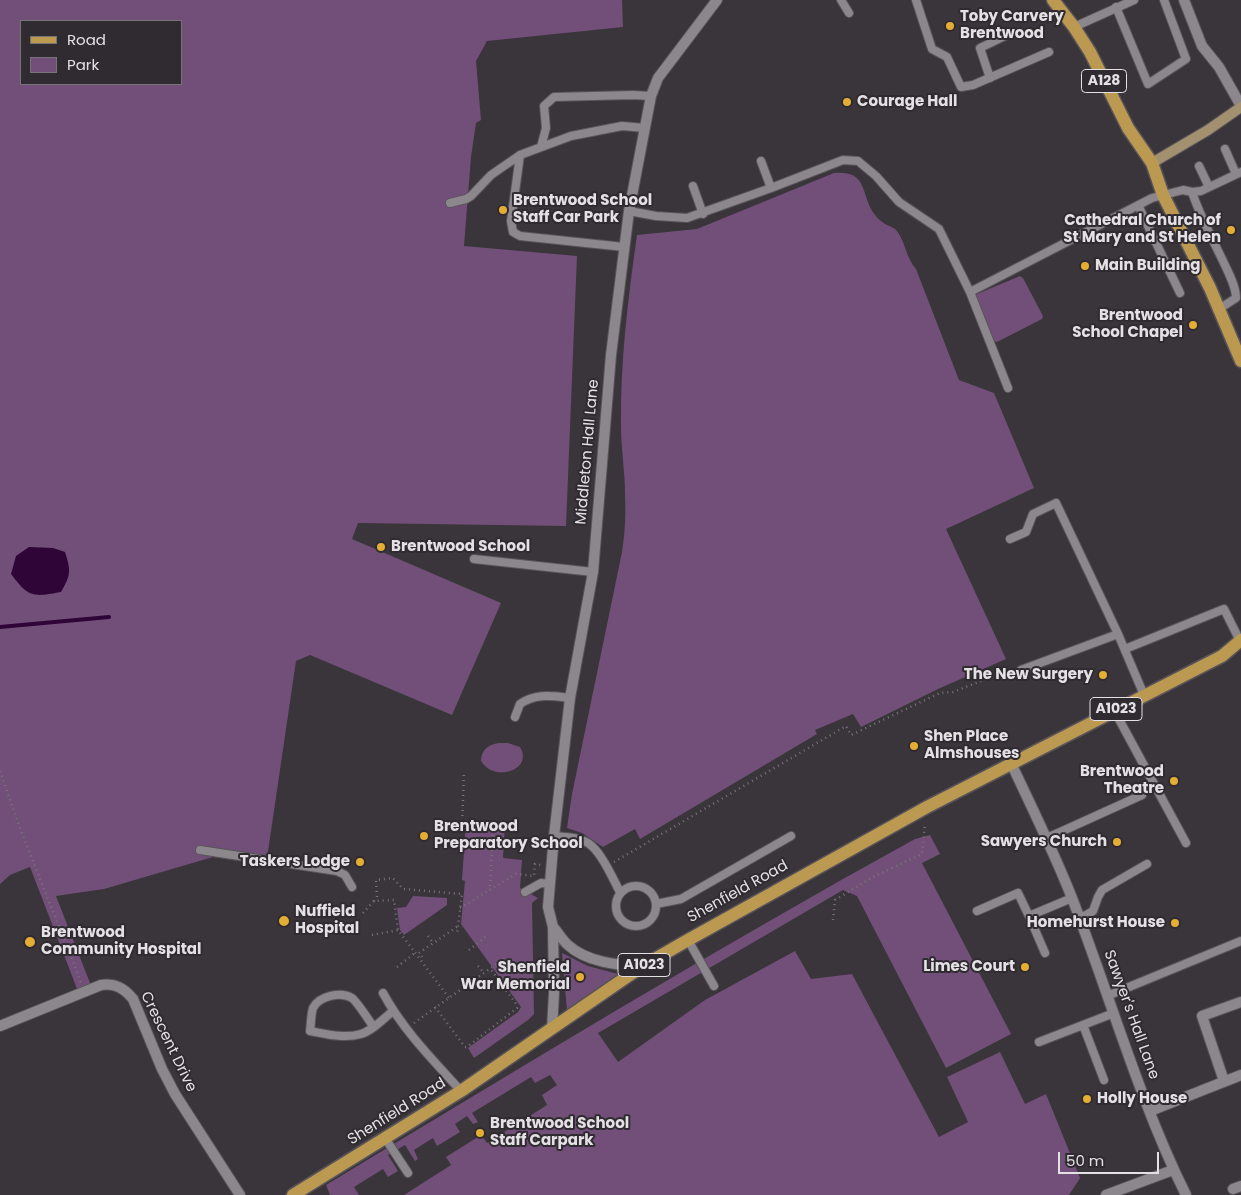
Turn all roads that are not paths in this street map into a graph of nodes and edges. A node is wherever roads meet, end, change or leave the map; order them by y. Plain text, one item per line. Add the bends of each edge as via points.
1 (717, 0) edge
2 (841, 0) edge
3 (916, 0) edge
4 (1053, 0) edge
5 (1134, 0) edge
6 (1164, 0) edge
7 (1184, 0) edge
8 (1116, 8) junction
9 (849, 13) dead end
10 (1074, 27) junction
11 (1009, 34) dead end
12 (1049, 52) dead end
13 (990, 78) junction
14 (650, 96) junction
15 (1241, 106) edge
16 (644, 128) junction
17 (541, 147) junction
18 (1225, 149) dead end
19 (520, 155) junction
20 (761, 161) dead end
21 (1152, 163) junction
22 (1199, 166) dead end
23 (1239, 173) edge
24 (693, 186) dead end
25 (1209, 187) junction
26 (771, 188) junction
27 (1192, 192) junction
28 (1163, 195) junction
29 (450, 203) dead end
30 (1138, 205) junction
31 (629, 211) junction
32 (703, 214) junction
33 (624, 247) junction
34 (970, 292) junction
35 (1180, 293) dead end
36 (1240, 296) edge
37 (1219, 309) junction
38 (1241, 361) edge
39 (1008, 388) dead end
40 (1010, 539) dead end
41 (474, 559) dead end
42 (593, 572) junction
43 (1118, 634) junction
44 (1241, 644) edge
45 (1125, 650) junction
46 (1020, 670) road end
47 (1144, 695) junction
48 (570, 698) junction
49 (1114, 710) junction
50 (515, 717) dead end
51 (1011, 763) junction
52 (1142, 795) dead end
53 (554, 836) junction
54 (790, 836) dead end
55 (1047, 838) junction
56 (1186, 843) dead end
57 (200, 850) dead end
58 (1147, 864) dead end
59 (550, 884) junction
60 (352, 887) dead end
61 (525, 892) dead end
62 (620, 892) junction
63 (1072, 898) junction
64 (656, 904) junction
65 (977, 910) dead end
66 (1029, 916) junction
67 (1080, 919) junction
68 (553, 926) junction
69 (688, 940) junction
70 (1241, 941) edge
71 (1045, 953) dead end
72 (642, 967) junction
73 (714, 986) dead end
74 (383, 993) dead end
75 (1107, 996) junction
76 (1241, 1002) edge
77 (392, 1011) junction
78 (1114, 1013) junction
79 (1083, 1025) junction
80 (0, 1026) edge
81 (373, 1026) junction
82 (552, 1029) junction
83 (1039, 1042) dead end
84 (1241, 1075) edge
85 (1104, 1080) dead end
86 (1224, 1081) junction
87 (461, 1091) junction
88 (1150, 1111) junction
89 (385, 1138) junction
90 (1173, 1170) junction
91 (408, 1173) dead end
92 (240, 1195) edge
93 (293, 1195) edge
94 (1106, 1195) edge
95 (1186, 1195) edge

1 - 14 street, Middleton Hall Lane via 658,78
2 - 9 lane
3 - 13 lane via 932,49 947,57 960,87
4 - 10 main road, A128
5 - 8 lane
6 - 8 lane via 1186,59 1148,84
7 - 15 street via 1202,46 1219,67
8 - 10 lane
10 - 21 main road, A128 via 1128,128
11 - 13 lane via 980,48
12 - 13 lane
14 - 16 street, Middleton Hall Lane
14 - 17 lane via 554,97 544,106 546,128
15 - 21 main road
16 - 17 lane via 622,126 571,136
16 - 31 street, Middleton Hall Lane
17 - 19 lane
18 - 23 lane
19 - 29 lane via 491,175 471,196
19 - 33 lane via 511,221 513,232 520,236
20 - 26 lane
21 - 28 main road, A128
22 - 25 lane
23 - 25 lane
24 - 32 lane
25 - 27 lane
26 - 32 lane
26 - 34 lane via 843,160 858,161 899,202 939,229
27 - 28 lane via 1183,190
27 - 36 lane
28 - 30 lane
28 - 37 main road, A128
30 - 34 lane
30 - 35 lane
31 - 32 lane via 687,218
31 - 33 street, Middleton Hall Lane
33 - 42 street, Middleton Hall Lane via 611,355
34 - 39 lane
36 - 37 lane
37 - 38 main road, A128
40 - 43 lane via 1026,532 1033,514 1056,503
41 - 42 lane
42 - 48 street, Middleton Hall Lane
43 - 45 lane
43 - 46 lane
44 - 45 lane via 1224,608
44 - 47 main road, Shenfield Road / A1023
45 - 47 lane
47 - 49 main road, Shenfield Road / A1023
48 - 50 lane via 533,698 520,704
48 - 53 street, Middleton Hall Lane
49 - 51 main road, Shenfield Road / A1023
49 - 56 lane
51 - 55 street, Sawyer's Hall Lane
51 - 69 main road, Shenfield Road / A1023
52 - 55 lane
53 - 59 street, Middleton Hall Lane
53 - 62 lane via 589,843
54 - 64 lane via 681,899
55 - 63 street, Sawyer's Hall Lane
57 - 60 lane via 337,871
58 - 67 lane via 1102,890 1093,911
59 - 61 lane via 541,883
59 - 68 street, Middleton Hall Lane via 548,908
62 - 64 lane via 632,886 644,888 653,894
62 - 64 lane via 616,901 618,916 632,925 647,923 654,915
63 - 66 lane
63 - 67 street, Sawyer's Hall Lane
65 - 66 lane via 1018,893
66 - 71 lane
67 - 75 street, Sawyer's Hall Lane
68 - 72 street, Middleton Hall Lane via 568,946 590,958
68 - 82 street, Middleton Hall Lane
69 - 72 main road, Shenfield Road / A1023
69 - 73 lane
70 - 75 lane
72 - 82 main road, Shenfield Road / A1023
74 - 77 lane
75 - 78 street, Sawyer's Hall Lane
76 - 86 street via 1202,1016
77 - 81 lane
77 - 87 lane
78 - 79 lane
78 - 88 street, Sawyer's Hall Lane
79 - 83 lane
79 - 85 lane
80 - 92 street, Crescent Drive via 101,985 111,984 126,991 133,999 175,1094
81 - 81 lane via 362,1034 351,1036 310,1031 313,1008 318,1002 341,995 352,998
82 - 87 main road, Shenfield Road / A1023
84 - 86 street
86 - 88 street
87 - 89 main road, Shenfield Road / A1023
88 - 90 street, Sawyer's Hall Lane
89 - 91 lane
89 - 93 main road, Shenfield Road / A1023
90 - 94 street
90 - 95 street, Sawyer's Hall Lane

